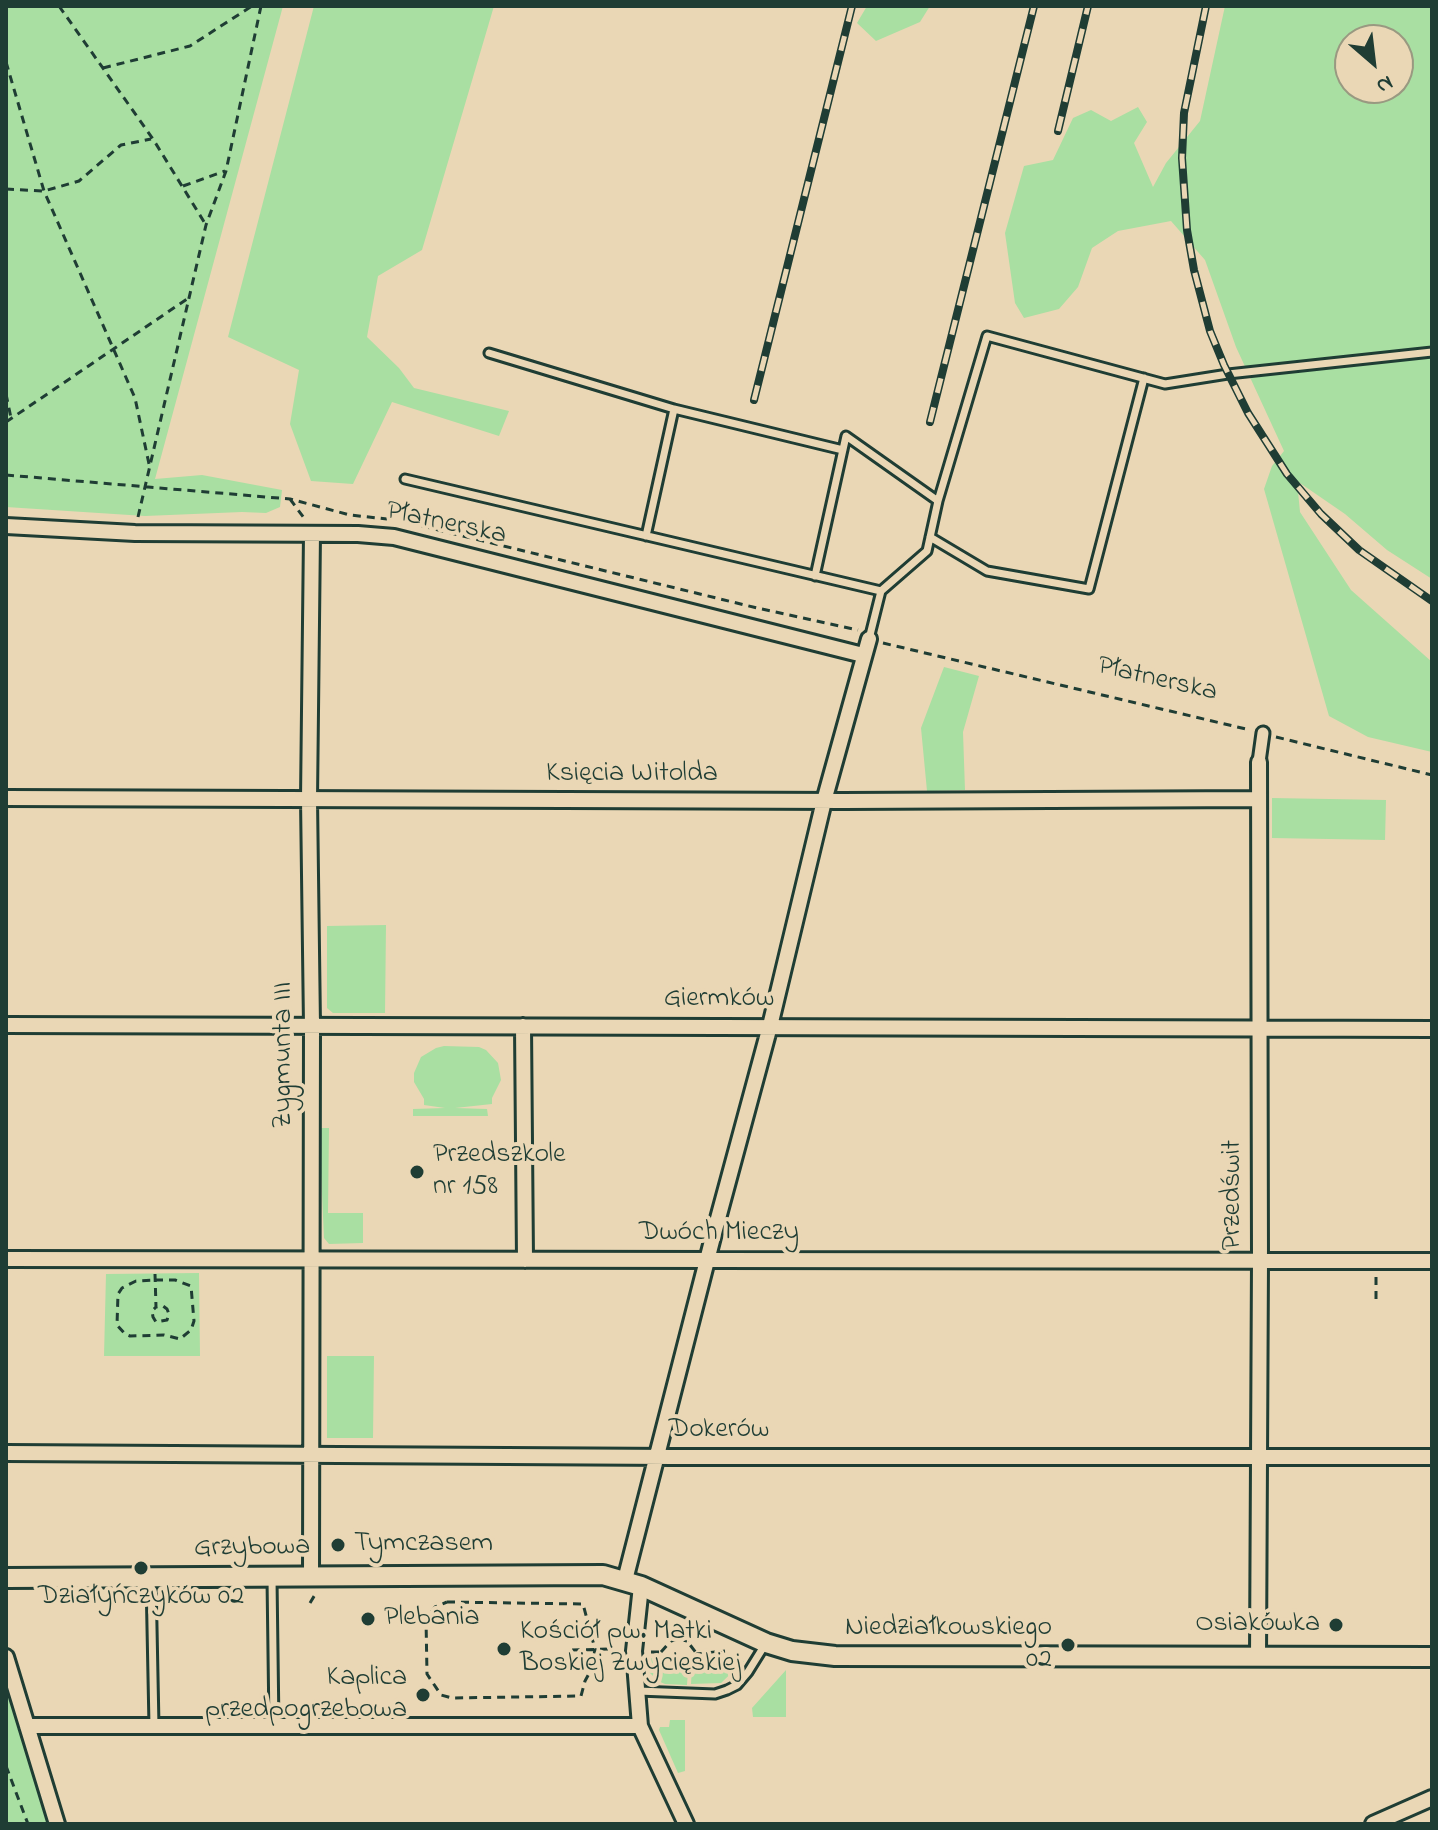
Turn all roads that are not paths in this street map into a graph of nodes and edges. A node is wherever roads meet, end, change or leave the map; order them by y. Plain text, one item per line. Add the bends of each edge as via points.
1 (1432, 352) edge
2 (489, 353) dead end
3 (1144, 378) junction
4 (674, 409) junction
5 (843, 450) junction
6 (405, 479) dead end
7 (938, 501) junction
8 (6, 526) edge
9 (312, 534) junction
10 (646, 536) junction
11 (930, 537) junction
12 (815, 576) junction
13 (881, 591) junction
14 (870, 637) joint
15 (863, 655) junction
16 (1263, 733) road end
17 (1259, 762) joint
18 (6, 798) edge
19 (309, 799) junction
20 (1258, 799) junction
21 (824, 801) junction
22 (6, 1025) edge
23 (312, 1026) junction
24 (523, 1026) junction
25 (770, 1026) junction
26 (1259, 1029) junction
27 (1432, 1029) edge
28 (6, 1259) edge
29 (708, 1259) junction
30 (310, 1260) junction
31 (525, 1260) junction
32 (1260, 1261) junction
33 (1432, 1261) edge
34 (6, 1453) edge
35 (311, 1454) junction
36 (655, 1457) junction
37 (1260, 1457) junction
38 (1432, 1457) edge
39 (272, 1577) junction
40 (6, 1578) edge
41 (151, 1578) junction
42 (314, 1582) junction
43 (633, 1583) junction
44 (766, 1643) junction
45 (6, 1657) edge
46 (1258, 1657) junction
47 (1432, 1657) edge
48 (636, 1691) junction
49 (27, 1726) junction
50 (154, 1726) junction
51 (274, 1726) junction
52 (640, 1726) junction
53 (1432, 1798) edge
54 (57, 1824) edge
55 (686, 1824) edge
56 (1373, 1824) edge

1 - 3 lane via 1165,384
2 - 4 lane
3 - 7 lane via 987,336
3 - 11 lane via 1089,589 987,571
4 - 5 lane
4 - 10 lane
5 - 7 lane via 846,436
5 - 12 lane
6 - 10 lane
7 - 11 lane
8 - 9 street, Płatnerska
9 - 15 street, Płatnerska via 394,537
9 - 19 street, Zygmunta III
10 - 12 lane
11 - 13 lane via 927,551
12 - 13 lane
13 - 14 lane
14 - 15 street
15 - 21 street
16 - 17 street, Przedświt
17 - 20 street, Przedświt
18 - 19 street, Księcia Witolda
19 - 21 street, Księcia Witolda
19 - 23 street, Zygmunta III
20 - 21 street, Księcia Witolda
20 - 26 street, Przedświt
21 - 25 street
22 - 23 street, Giermków
23 - 24 street, Giermków
23 - 30 street, Zygmunta III
24 - 25 street, Giermków
24 - 31 street
25 - 26 street, Giermków
25 - 29 street
26 - 27 street, Giermków
26 - 32 street, Przedświt
28 - 30 street, Dwóch Mieczy
29 - 31 street, Dwóch Mieczy
29 - 32 street, Dwóch Mieczy
29 - 36 street
30 - 31 street, Dwóch Mieczy
30 - 35 street, Zygmunta III
32 - 33 street, Dwóch Mieczy
32 - 37 street, Przedświt
34 - 35 street, Dokerów
35 - 36 street, Dokerów
35 - 42 street, Zygmunta III
36 - 37 street, Dokerów
36 - 43 street
37 - 38 street, Dokerów
37 - 46 street, Przedświt
39 - 41 street, Grzybowa
39 - 42 street, Grzybowa
39 - 51 lane
40 - 41 street, Grzybowa
41 - 50 lane
42 - 43 street, Grzybowa via 603,1575
43 - 44 street, Grzybowa
43 - 48 street
44 - 46 street, Grzybowa via 835,1656
44 - 48 lane via 748,1672 727,1690
45 - 49 street
46 - 47 street, Grzybowa
48 - 52 street
49 - 50 street
49 - 54 street
50 - 51 street
51 - 52 street
52 - 55 street
53 - 56 street

